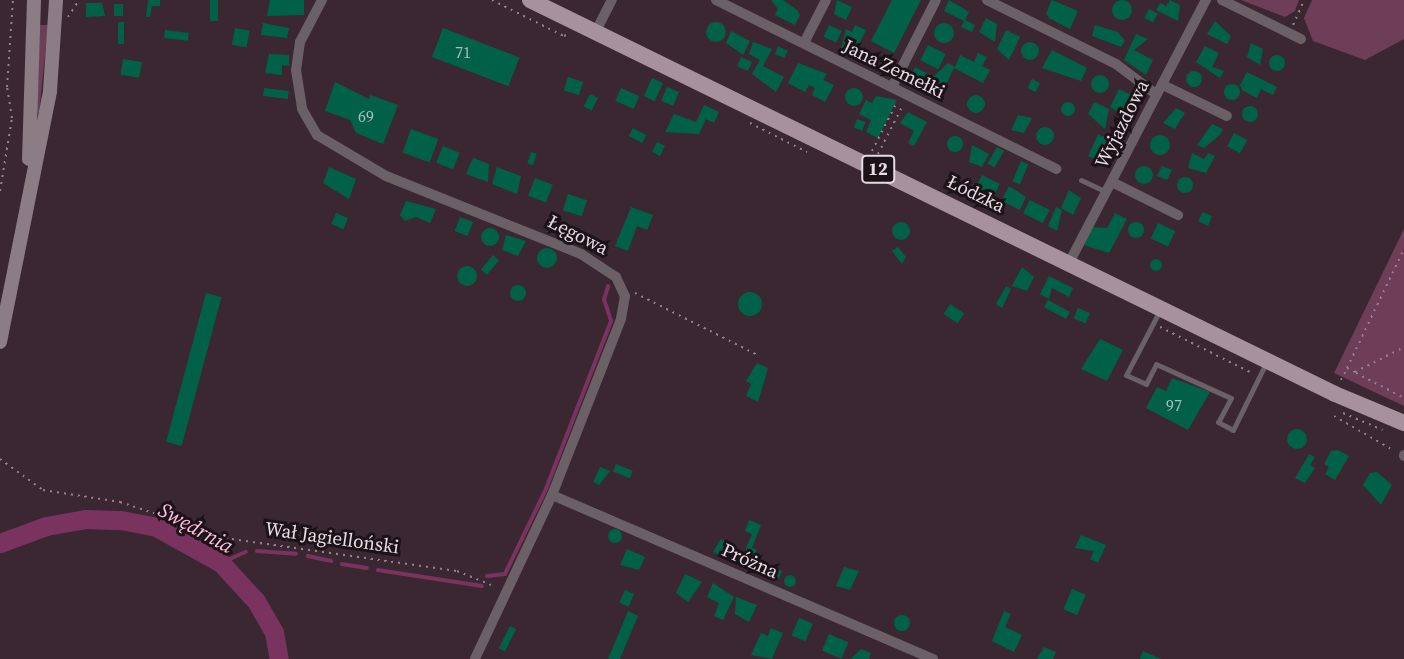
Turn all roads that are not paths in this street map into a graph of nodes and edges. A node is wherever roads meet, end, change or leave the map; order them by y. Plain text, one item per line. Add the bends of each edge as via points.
1 (34, 0) edge
2 (56, 0) edge
3 (321, 0) edge
4 (530, 0) edge
5 (612, 0) edge
6 (716, 0) edge
7 (826, 0) edge
8 (936, 0) edge
9 (987, 0) edge
10 (1206, 0) edge
11 (1222, 0) edge
12 (596, 31) junction
13 (1301, 39) dead end
14 (804, 43) junction
15 (1163, 85) junction
16 (892, 87) junction
17 (1157, 95) junction
18 (1227, 116) dead end
19 (1056, 169) dead end
20 (1081, 180) dead end
21 (1112, 182) junction
22 (1107, 192) junction
23 (25, 201) junction
24 (1178, 215) dead end
25 (1069, 263) junction
26 (1157, 316) junction
27 (0, 342) edge
28 (1267, 361) junction
29 (1398, 428) edge
30 (552, 495) junction
31 (475, 659) edge
32 (933, 659) edge

1 - 23 main road via 33,110
2 - 23 main road via 50,91
3 - 30 street, Łęgowa via 300,42 296,70 302,109 317,135 377,172 581,254 605,267 621,288 625,302 621,319
4 - 12 main road, Łódzka / 12
5 - 12 street
6 - 14 street, Jana Zemełki
7 - 14 street
8 - 16 street
9 - 17 street via 1116,64
10 - 15 street, Wyjazdowa
11 - 13 street
12 - 25 main road, Łódzka / 12
14 - 16 street, Jana Zemełki
15 - 17 street, Wyjazdowa
15 - 18 street
16 - 19 street, Jana Zemełki
17 - 21 street, Wyjazdowa
20 - 22 lane
21 - 22 street, Wyjazdowa
21 - 24 street
22 - 25 street, Wyjazdowa
23 - 27 main road
25 - 26 main road, Łódzka / 12
26 - 28 main road, Łódzka / 12
26 - 28 lane via 1126,374 1146,384 1156,364 1231,398 1218,422 1233,430
28 - 29 main road, Łódzka / 12
30 - 31 street
30 - 32 street, Próżna

